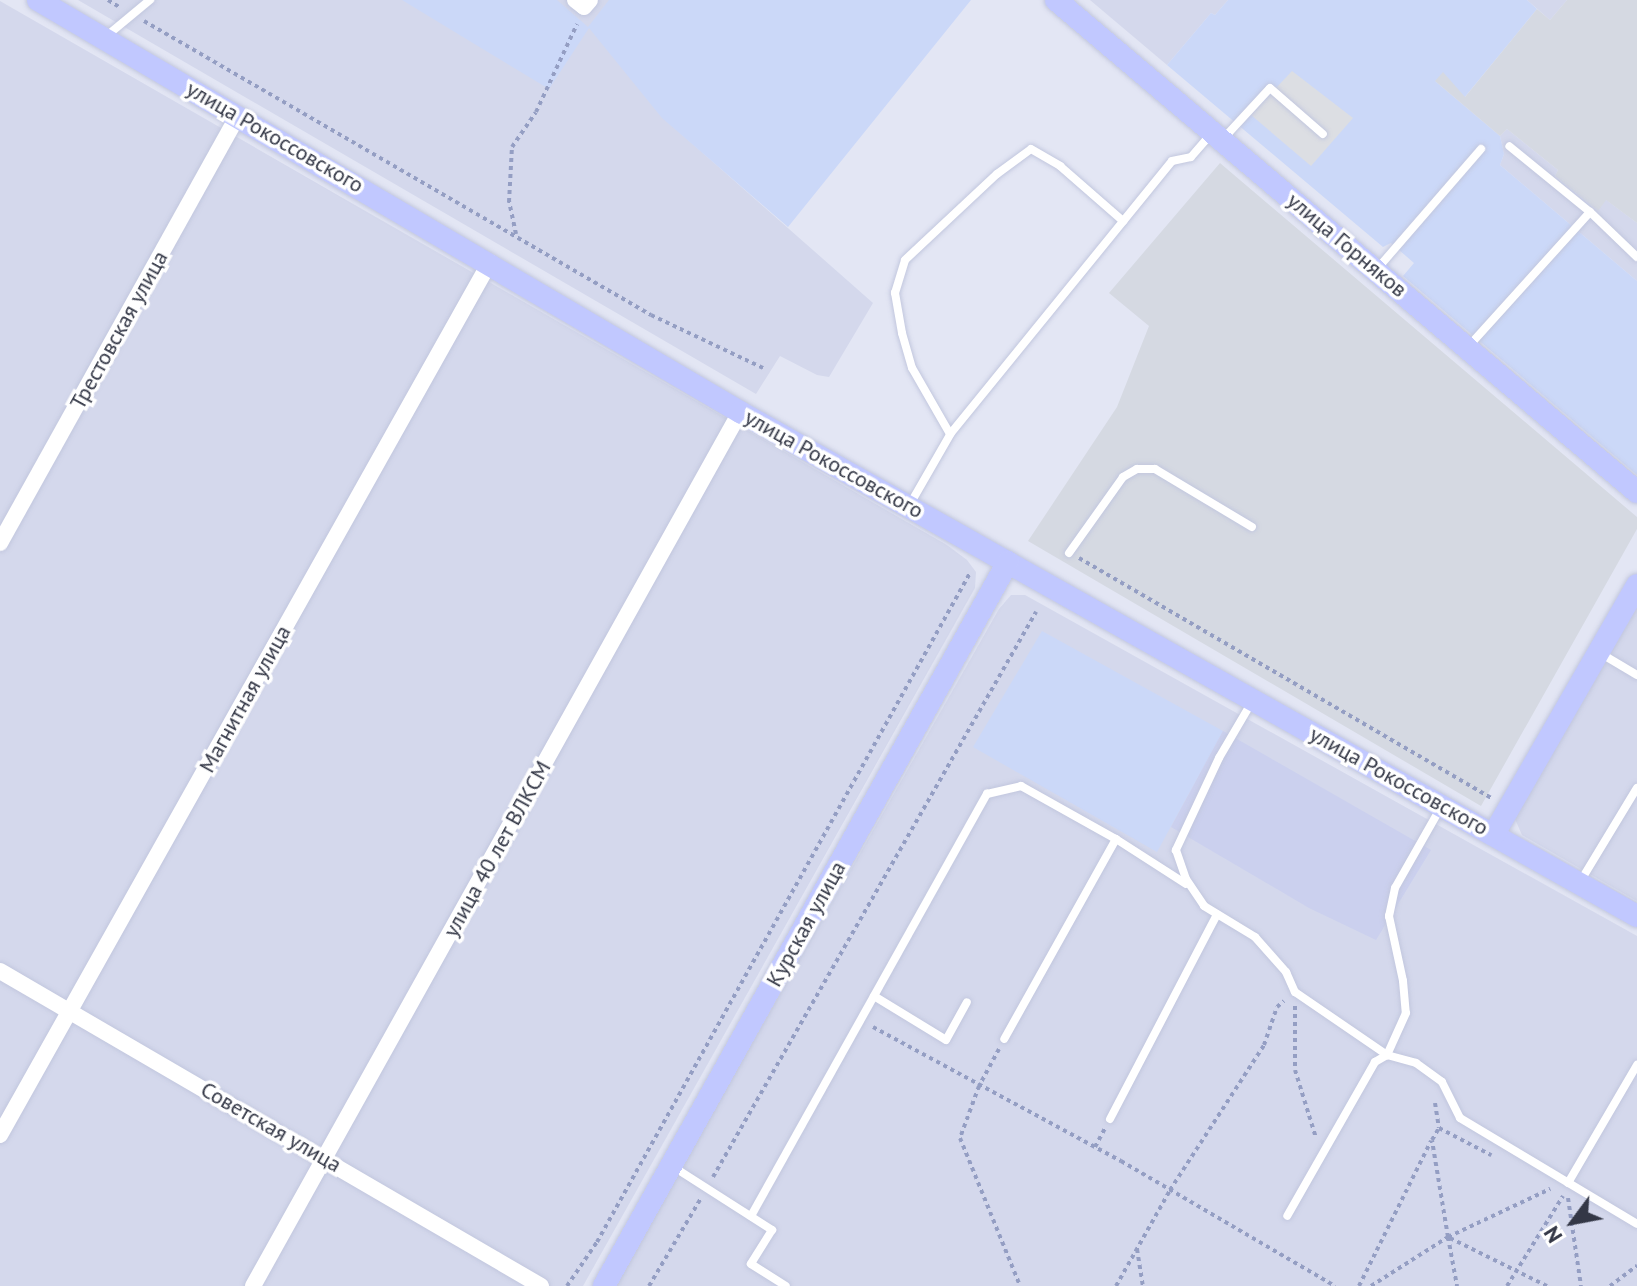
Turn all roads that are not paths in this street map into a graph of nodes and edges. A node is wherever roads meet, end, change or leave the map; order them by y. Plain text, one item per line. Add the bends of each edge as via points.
1 (38, 0) edge
2 (149, 0) edge
3 (1067, 4) edge
4 (104, 38) junction
5 (238, 116) junction
6 (1323, 134) dead end
7 (1218, 136) junction
8 (1509, 146) dead end
9 (1481, 149) dead end
10 (1590, 212) junction
11 (1123, 221) junction
12 (1637, 257) edge
13 (490, 262) junction
14 (1376, 270) junction
15 (1467, 348) junction
16 (740, 412) junction
17 (950, 434) junction
18 (1637, 492) edge
19 (909, 506) junction
20 (1252, 527) dead end
21 (0, 543) edge
22 (1069, 553) road end
23 (1008, 562) junction
24 (1637, 585) edge
25 (1599, 652) junction
26 (1637, 675) edge
27 (1253, 699) junction
28 (1637, 788) edge
29 (1443, 805) junction
30 (1494, 834) junction
31 (1116, 839) junction
32 (1579, 883) junction
33 (1191, 886) junction
34 (1217, 914) junction
35 (1637, 916) edge
36 (0, 971) edge
37 (874, 996) junction
38 (967, 1002) dead end
39 (71, 1011) junction
40 (1004, 1039) road end
41 (1387, 1055) junction
42 (1637, 1065) edge
43 (1110, 1119) road end
44 (0, 1135) edge
45 (325, 1159) junction
46 (671, 1165) junction
47 (1568, 1183) junction
48 (751, 1216) junction
49 (1287, 1216) dead end
50 (1637, 1224) edge
51 (253, 1286) edge
52 (541, 1286) edge
53 (604, 1286) edge
54 (786, 1286) edge

1 - 4 main road, улица Рокоссовского
2 - 4 lane
3 - 7 main road, улица Горняков
4 - 5 main road, улица Рокоссовского
5 - 13 main road, улица Рокоссовского
5 - 21 street, Трестовская улица
6 - 7 lane via 1270,88
7 - 11 lane via 1191,157 1172,161
7 - 14 main road, улица Горняков
8 - 10 lane
9 - 14 lane
10 - 12 lane
10 - 15 lane
11 - 17 lane
11 - 17 lane via 1060,166 1031,149 905,260 895,293 902,333 912,368
13 - 16 main road, улица Рокоссовского
13 - 39 street, Магнитная улица
14 - 15 main road, улица Горняков
15 - 18 main road, улица Горняков
16 - 19 main road, улица Рокоссовского
16 - 45 street, улица 40 лет ВЛКСМ
17 - 19 lane
19 - 23 main road, улица Рокоссовского
20 - 22 lane via 1155,469 1137,469 1123,477
23 - 27 main road, улица Рокоссовского
23 - 46 main road, Курская улица
24 - 25 main road
25 - 26 lane
25 - 30 main road
27 - 29 main road, улица Рокоссовского
27 - 33 lane via 1176,850
28 - 32 lane
29 - 30 main road, улица Рокоссовского
29 - 41 lane via 1395,888 1389,916 1406,1013
30 - 32 main road, улица Рокоссовского
31 - 33 lane
31 - 37 lane via 1021,786 987,794
31 - 40 lane
32 - 35 main road, улица Рокоссовского
33 - 34 lane via 1204,906
34 - 41 lane via 1255,937 1286,972 1295,992
34 - 43 lane
36 - 39 street, Советская улица
37 - 38 lane via 946,1040
37 - 48 lane
39 - 44 street, Магнитная улица
39 - 45 street, Советская улица
41 - 47 lane via 1416,1063 1442,1082 1460,1118
41 - 49 lane via 1375,1062
42 - 47 lane
45 - 51 street, улица 40 лет ВЛКСМ
45 - 52 street, Советская улица
46 - 48 lane
46 - 53 main road, Курская улица
47 - 50 lane
48 - 54 lane via 772,1230 751,1264

